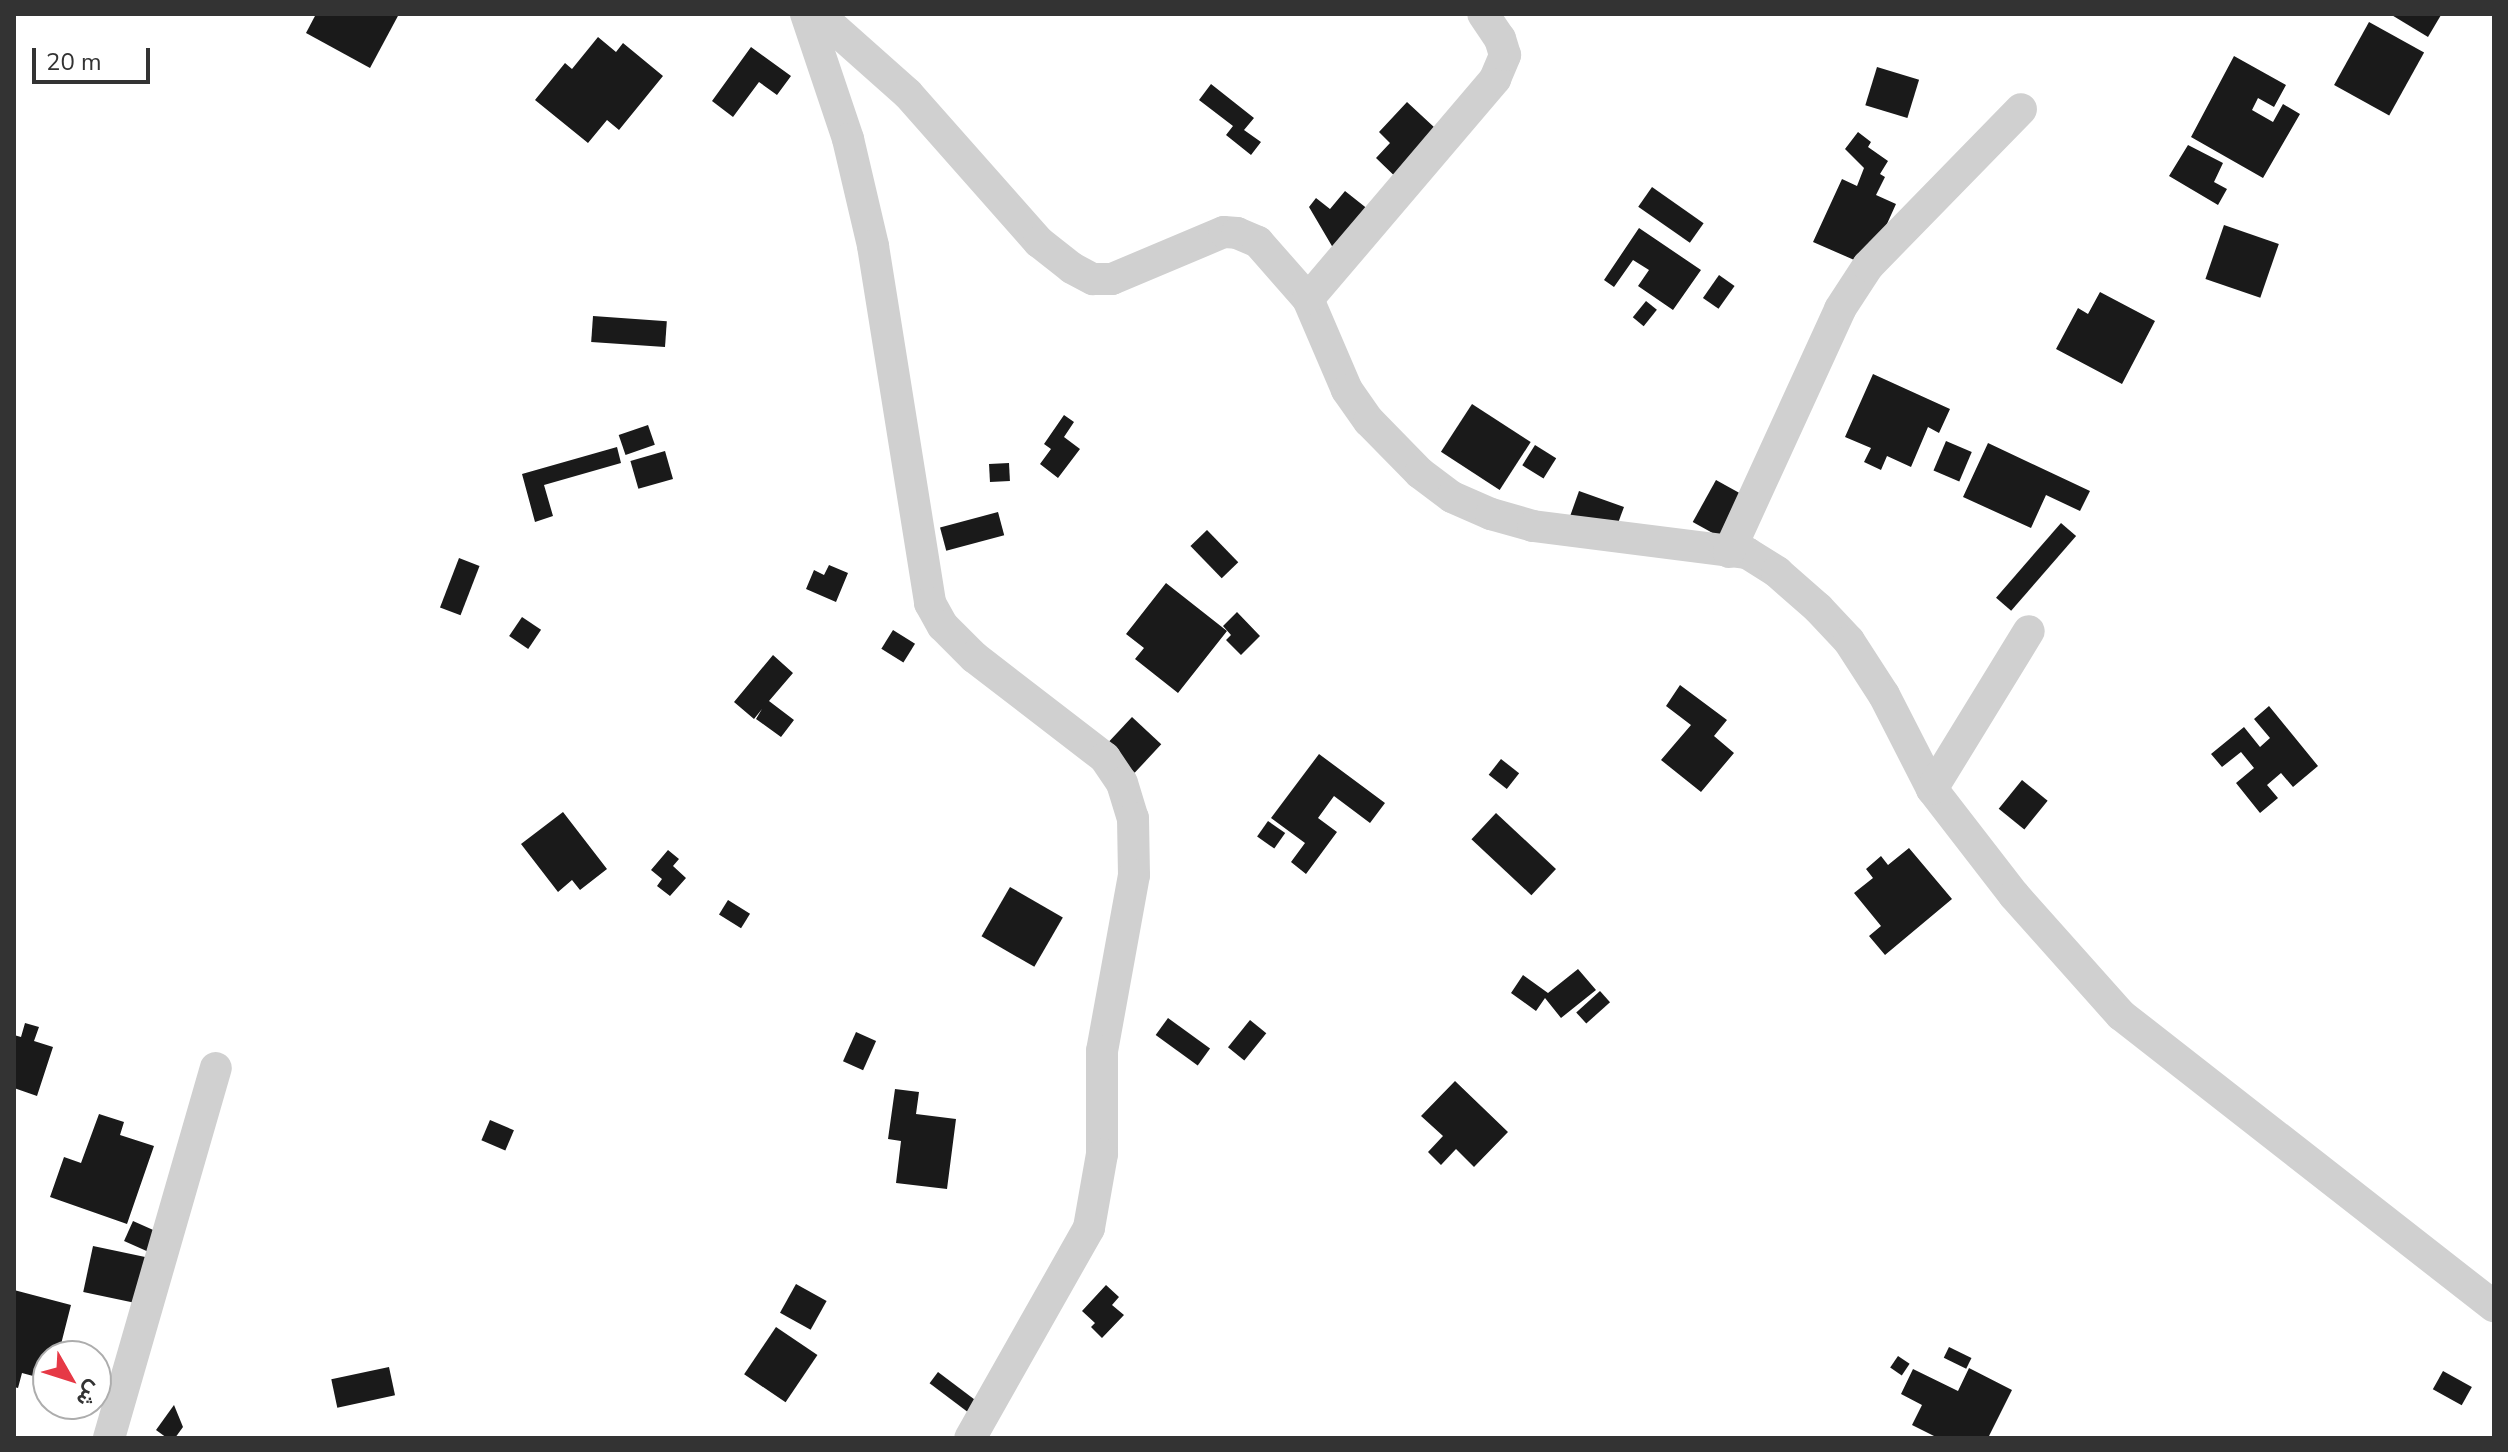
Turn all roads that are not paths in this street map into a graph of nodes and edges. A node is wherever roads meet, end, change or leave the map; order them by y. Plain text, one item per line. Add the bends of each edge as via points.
1 (806, 14) edge
2 (818, 14) edge
3 (1483, 14) edge
4 (2021, 109) dead end
5 (1308, 299) junction
6 (1729, 552) junction
7 (2029, 631) dead end
8 (1932, 789) junction
9 (216, 1068) dead end
10 (2494, 1306) edge
11 (109, 1438) edge
12 (970, 1438) edge

1 - 12 street via 848,139 873,246 930,603 943,626 974,657 1105,758 1122,783 1133,818 1134,875 1102,1051 1102,1154 1089,1228
2 - 5 street via 908,94 1039,242 1072,268 1093,279 1112,279 1210,236 1237,233 1258,242
3 - 5 street via 1505,55 1495,79
4 - 6 street via 1861,277 1821,348
5 - 6 street via 1347,390 1369,421 1452,497 1533,526
6 - 8 street via 1747,553 1777,572 1849,641 1884,695
7 - 8 street
8 - 10 street via 2014,895 2121,1015
9 - 11 street

